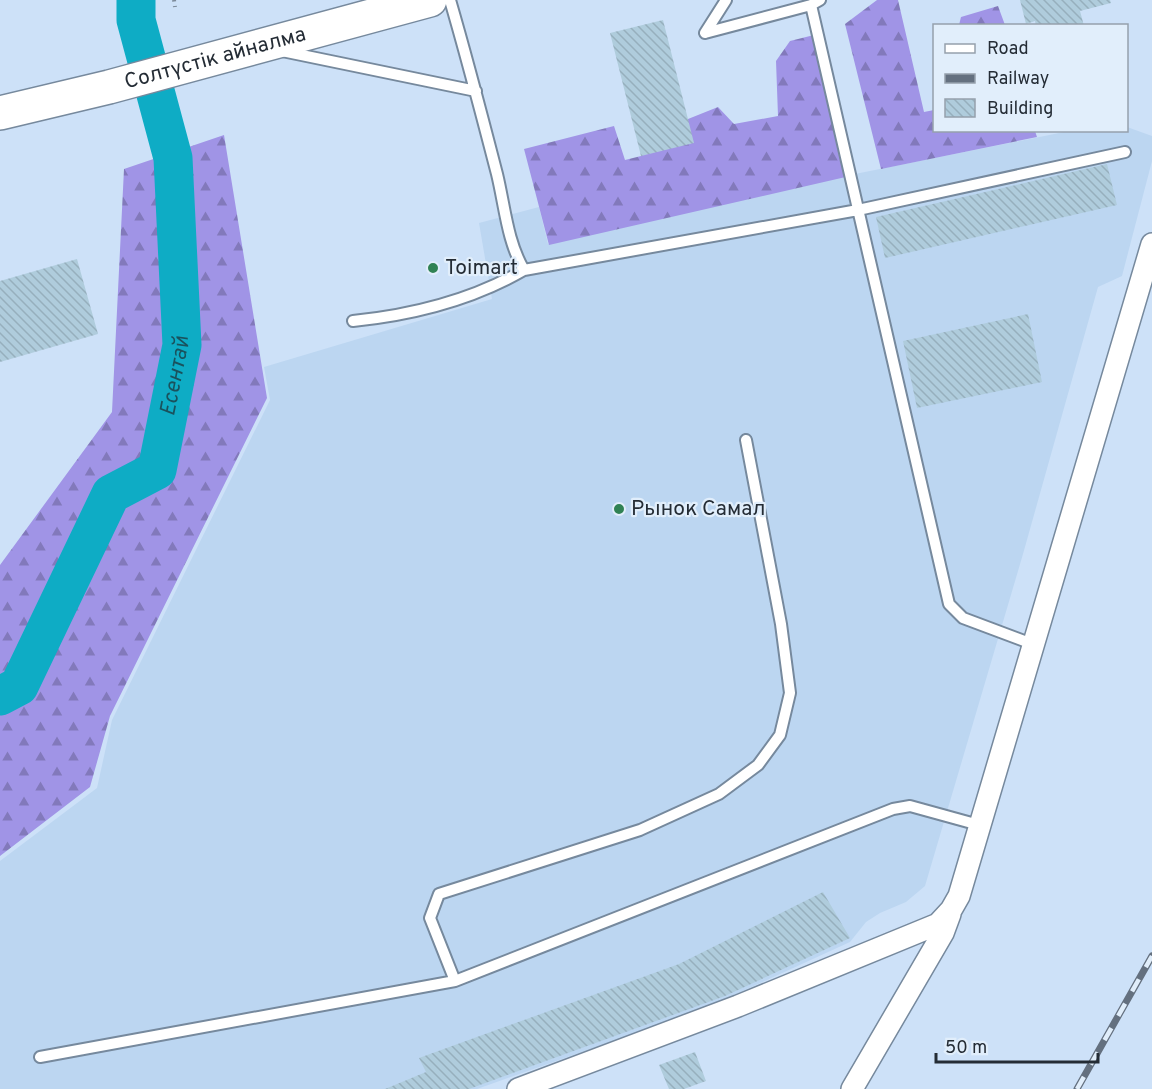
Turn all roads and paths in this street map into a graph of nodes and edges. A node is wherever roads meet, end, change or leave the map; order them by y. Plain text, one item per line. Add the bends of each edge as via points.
1 (174, 0) edge
2 (430, 0) edge
3 (450, 0) edge
4 (726, 0) edge
5 (815, 3) edge
6 (175, 7) dead end
7 (261, 46) junction
8 (476, 92) junction
9 (0, 113) edge
10 (1125, 152) dead end
11 (858, 210) junction
12 (1152, 244) edge
13 (524, 270) junction
14 (353, 321) dead end
15 (746, 440) dead end
16 (1035, 645) junction
17 (979, 825) junction
18 (951, 910) junction
19 (455, 981) junction
20 (40, 1057) dead end
21 (518, 1089) edge
22 (852, 1089) edge

1 - 6 path
2 - 7 main road, Солтүстік айналма
3 - 8 lane
4 - 5 lane via 705,33
5 - 11 lane
7 - 8 lane
7 - 9 main road, Солтүстік айналма
8 - 13 lane via 514,253
10 - 11 lane
11 - 13 lane
11 - 16 lane via 949,604 963,618
12 - 16 street
13 - 14 lane via 473,296
15 - 19 lane via 782,624 790,693 780,735 758,765 719,794 640,830 439,894 430,918
16 - 17 street
17 - 18 street via 959,896
17 - 19 lane via 910,806 893,808
18 - 21 street via 938,924 738,1006
18 - 22 street via 942,933
19 - 20 lane

